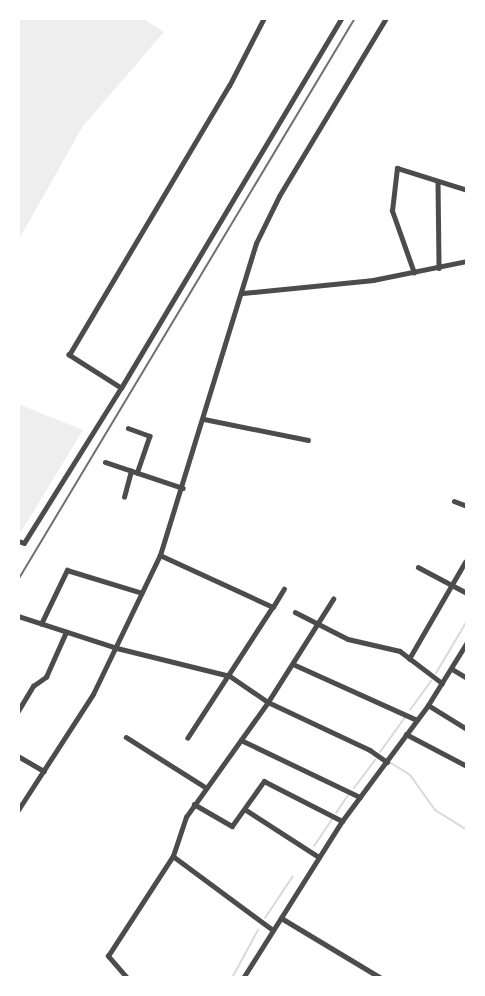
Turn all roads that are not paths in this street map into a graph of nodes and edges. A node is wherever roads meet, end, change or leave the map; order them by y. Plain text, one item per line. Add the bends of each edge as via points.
1 (264, 18) edge
2 (342, 18) edge
3 (386, 18) edge
4 (438, 181) junction
5 (467, 190) edge
6 (467, 261) edge
7 (439, 268) junction
8 (414, 273) junction
9 (243, 293) junction
10 (121, 388) junction
11 (204, 419) junction
12 (128, 428) dead end
13 (308, 441) dead end
14 (105, 462) dead end
15 (131, 471) junction
16 (137, 473) junction
17 (183, 488) junction
18 (124, 497) dead end
19 (454, 501) dead end
20 (467, 506) edge
21 (18, 541) edge
22 (160, 555) junction
23 (465, 562) dead end
24 (417, 567) dead end
25 (452, 585) junction
26 (284, 589) dead end
27 (142, 593) junction
28 (467, 593) edge
29 (333, 598) dead end
30 (273, 607) junction
31 (295, 612) dead end
32 (18, 616) edge
33 (41, 624) junction
34 (317, 626) junction
35 (66, 632) junction
36 (467, 642) edge
37 (117, 648) junction
38 (409, 659) junction
39 (293, 664) junction
40 (452, 669) junction
41 (230, 676) junction
42 (467, 678) edge
43 (442, 683) junction
44 (268, 702) junction
45 (428, 705) junction
46 (18, 711) edge
47 (417, 720) junction
48 (467, 729) edge
49 (406, 735) junction
50 (126, 737) dead end
51 (188, 738) dead end
52 (241, 740) junction
53 (18, 756) edge
54 (387, 762) junction
55 (467, 766) edge
56 (44, 771) junction
57 (205, 787) junction
58 (361, 797) junction
59 (194, 804) junction
60 (18, 808) edge
61 (246, 810) junction
62 (342, 821) junction
63 (173, 856) junction
64 (320, 857) junction
65 (281, 918) junction
66 (273, 930) junction
67 (127, 978) edge
68 (243, 978) edge
69 (381, 978) edge

1 - 10 street via 229,86 69,355
2 - 10 street
3 - 9 street via 279,196 256,243
4 - 5 street
4 - 7 street
4 - 8 street via 397,168 392,211
6 - 7 street
7 - 8 street
8 - 9 street via 319,288
9 - 11 street
10 - 21 street via 24,543
11 - 13 street
11 - 17 street
12 - 16 street via 150,435
14 - 15 street
15 - 16 street
15 - 18 street
16 - 17 street
17 - 22 street
19 - 20 street
22 - 27 street
22 - 30 street
23 - 25 street
24 - 25 street
25 - 28 street
25 - 38 street
26 - 30 street
27 - 33 street via 66,570
27 - 37 street
29 - 34 street
30 - 41 street
31 - 34 street
32 - 33 street
33 - 35 street
34 - 38 street via 348,639 400,651
34 - 39 street
35 - 37 street
35 - 46 street via 46,677 33,686
36 - 40 street
37 - 41 street
37 - 56 street
38 - 43 street
39 - 44 street
39 - 47 street
40 - 42 street
40 - 43 street
41 - 44 street
41 - 51 street
43 - 45 street
44 - 52 street
44 - 54 street via 370,750
45 - 47 street
45 - 48 street
47 - 49 street
49 - 54 street
49 - 55 street
50 - 57 street
52 - 57 street
52 - 58 street
53 - 56 street
54 - 58 street
56 - 60 street
57 - 59 street
58 - 62 street
59 - 61 street via 232,826
59 - 63 street
61 - 62 street via 264,781
61 - 64 street
62 - 64 street
63 - 66 street
63 - 67 street via 108,956
64 - 65 street
65 - 66 street
65 - 69 street
66 - 68 street

